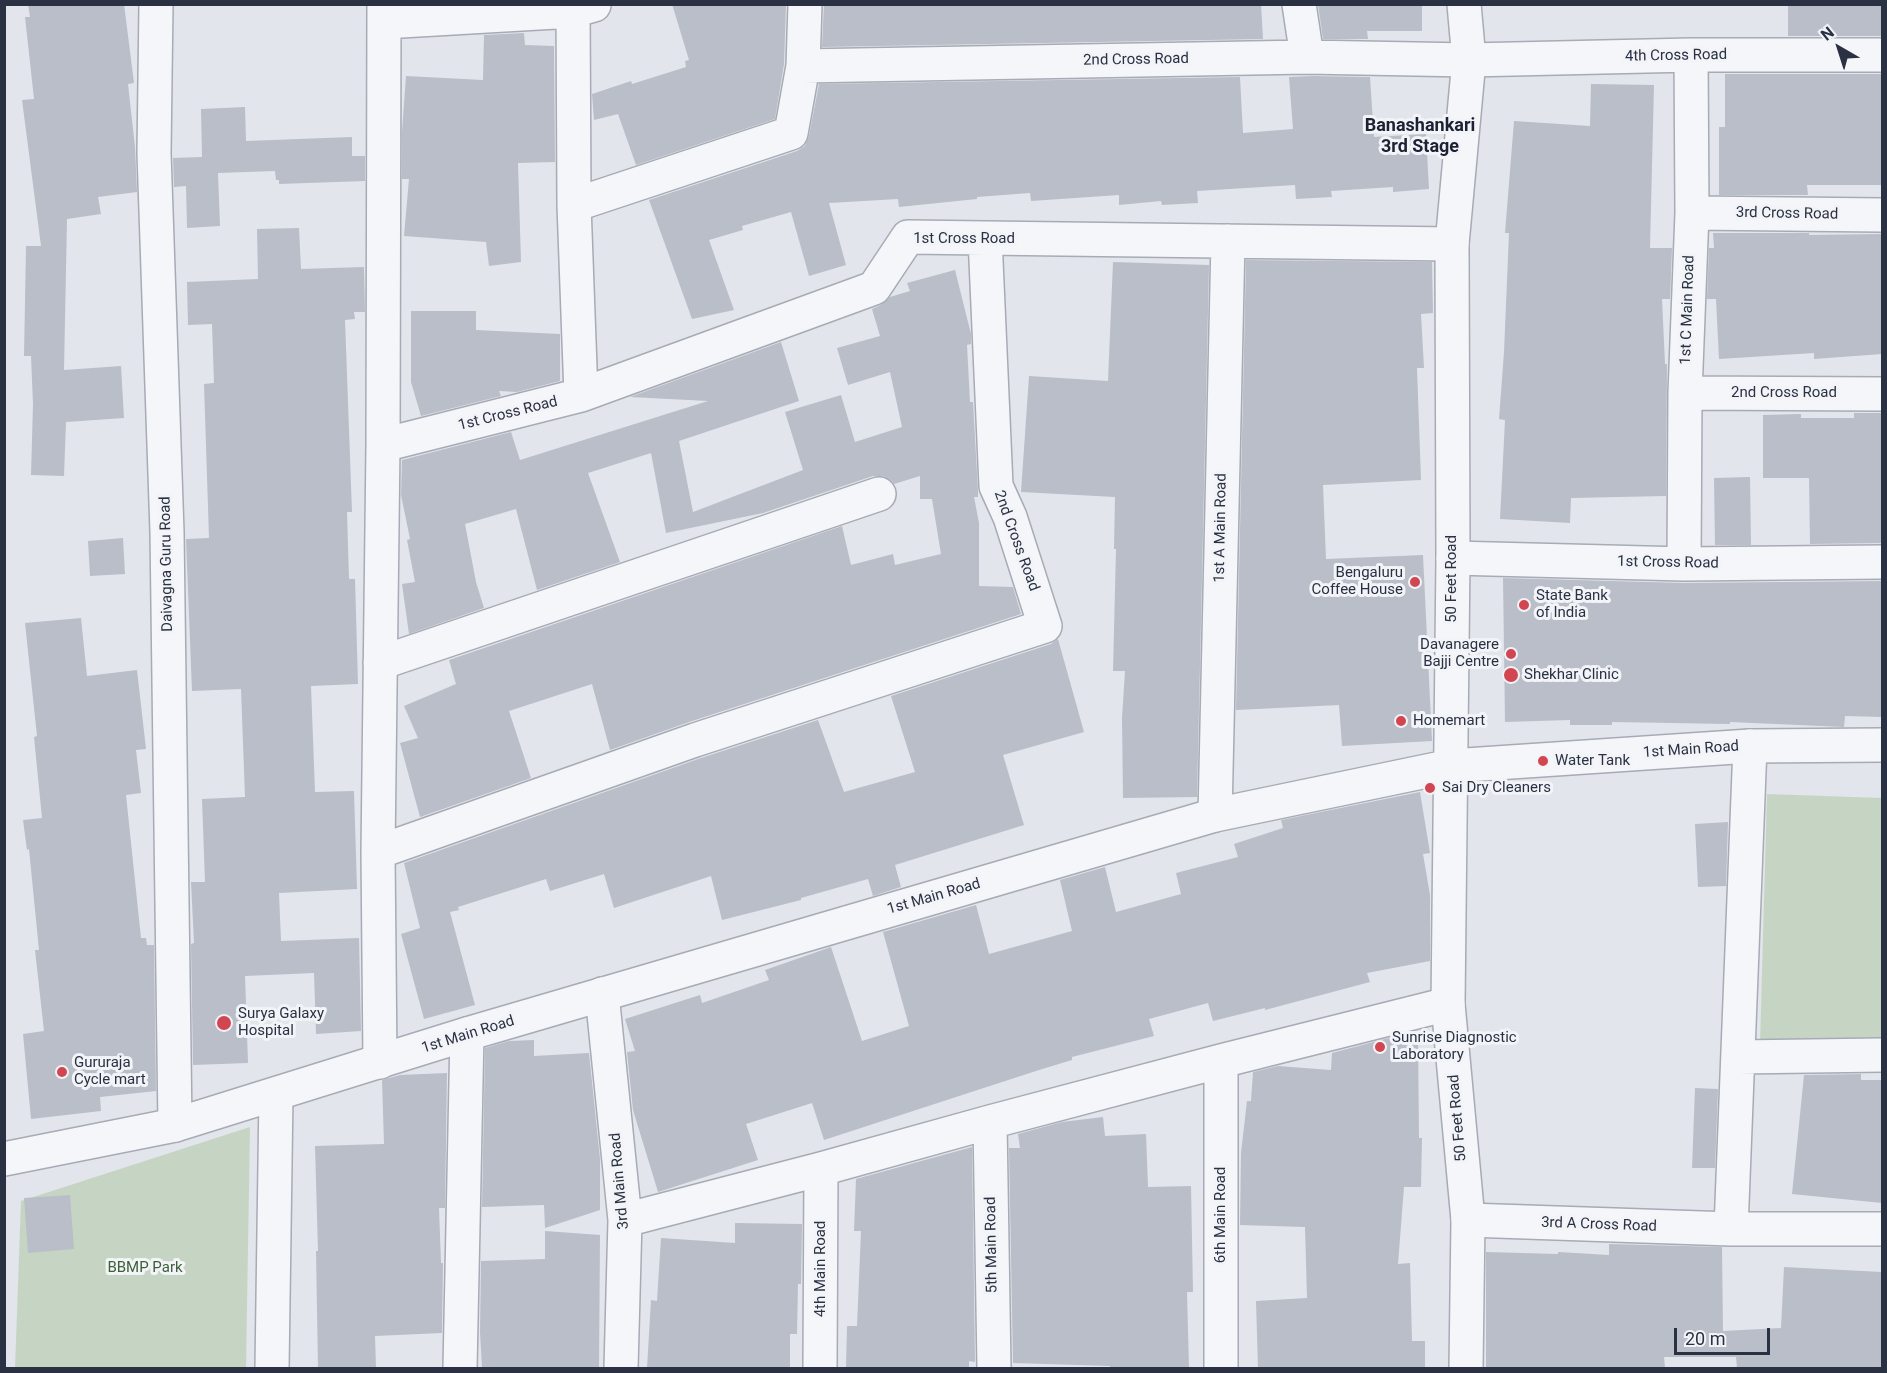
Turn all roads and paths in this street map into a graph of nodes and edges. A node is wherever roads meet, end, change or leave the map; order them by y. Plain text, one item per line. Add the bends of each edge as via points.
1 (156, 4) edge
2 (805, 4) edge
3 (1299, 4) edge
4 (1464, 4) edge
5 (581, 7) edge
6 (384, 13) edge
7 (1691, 55) junction
8 (1882, 55) edge
9 (1307, 57) junction
10 (1469, 60) junction
11 (803, 66) junction
12 (574, 205) junction
13 (1692, 213) junction
14 (1882, 215) edge
15 (985, 238) junction
16 (1228, 241) junction
17 (1452, 244) junction
18 (1685, 393) junction
19 (1882, 393) edge
20 (581, 395) junction
21 (384, 445) junction
22 (879, 494) dead end
23 (1453, 558) junction
24 (1882, 562) edge
25 (1684, 564) junction
26 (380, 663) junction
27 (1882, 745) edge
28 (1750, 746) junction
29 (1451, 766) junction
30 (1215, 815) junction
31 (378, 852) junction
32 (602, 994) junction
33 (1448, 1004) junction
34 (468, 1034) junction
35 (1882, 1055) edge
36 (1738, 1058) junction
37 (1221, 1061) junction
38 (380, 1062) junction
39 (276, 1094) junction
40 (990, 1122) junction
41 (175, 1125) junction
42 (4, 1159) edge
43 (821, 1169) junction
44 (625, 1220) junction
45 (1468, 1220) junction
46 (1731, 1229) junction
47 (1882, 1229) edge
48 (272, 1368) edge
49 (460, 1368) edge
50 (621, 1368) edge
51 (820, 1368) edge
52 (994, 1368) edge
53 (1221, 1368) edge
54 (1466, 1368) edge

1 - 41 street, Daivagna Guru Road via 154,153 167,532
2 - 11 street
3 - 9 street
4 - 10 street, 50 Feet Road
5 - 6 street
5 - 12 street
6 - 21 street
7 - 8 street, 4th Cross Road
7 - 10 street, 4th Cross Road
7 - 13 street, 1st C Main Road
9 - 10 street, 2nd Cross Road
9 - 11 street, 2nd Cross Road
10 - 17 street, 50 Feet Road
11 - 12 street via 791,133
12 - 20 street
13 - 14 street, 3rd Cross Road
13 - 18 street, 1st C Main Road
15 - 16 street, 1st Cross Road
15 - 20 street, 1st Cross Road via 908,237 874,288
15 - 31 street, 2nd Cross Road via 996,486 1045,626 695,740
16 - 17 street, 1st Cross Road
16 - 30 street, 1st A Main Road
17 - 23 street, 50 Feet Road
18 - 19 street, 2nd Cross Road
18 - 25 street, 1st C Main Road
20 - 21 street, 1st Cross Road
21 - 26 street
22 - 26 street
23 - 25 street, 1st Cross Road
23 - 29 street, 50 Feet Road
24 - 25 street, 1st Cross Road
26 - 31 street
27 - 28 street, 1st Main Road
28 - 29 street, 1st Main Road
28 - 36 street
29 - 30 street, 1st Main Road
29 - 33 street, 50 Feet Road
30 - 32 street, 1st Main Road
31 - 38 street
32 - 34 street, 1st Main Road
32 - 44 street, 3rd Main Road
33 - 37 street
33 - 45 street, 50 Feet Road
34 - 38 street, 1st Main Road
34 - 49 street
35 - 36 street
36 - 46 street
37 - 40 street
37 - 53 street, 6th Main Road
38 - 39 street, 1st Main Road
39 - 41 street, 1st Main Road
39 - 48 street
40 - 43 street
40 - 52 street, 5th Main Road
41 - 42 street, 1st Main Road
43 - 44 street
43 - 51 street, 4th Main Road
44 - 50 street, 3rd Main Road
45 - 46 street, 3rd A Cross Road
45 - 54 street, 50 Feet Road
46 - 47 street, 3rd A Cross Road

